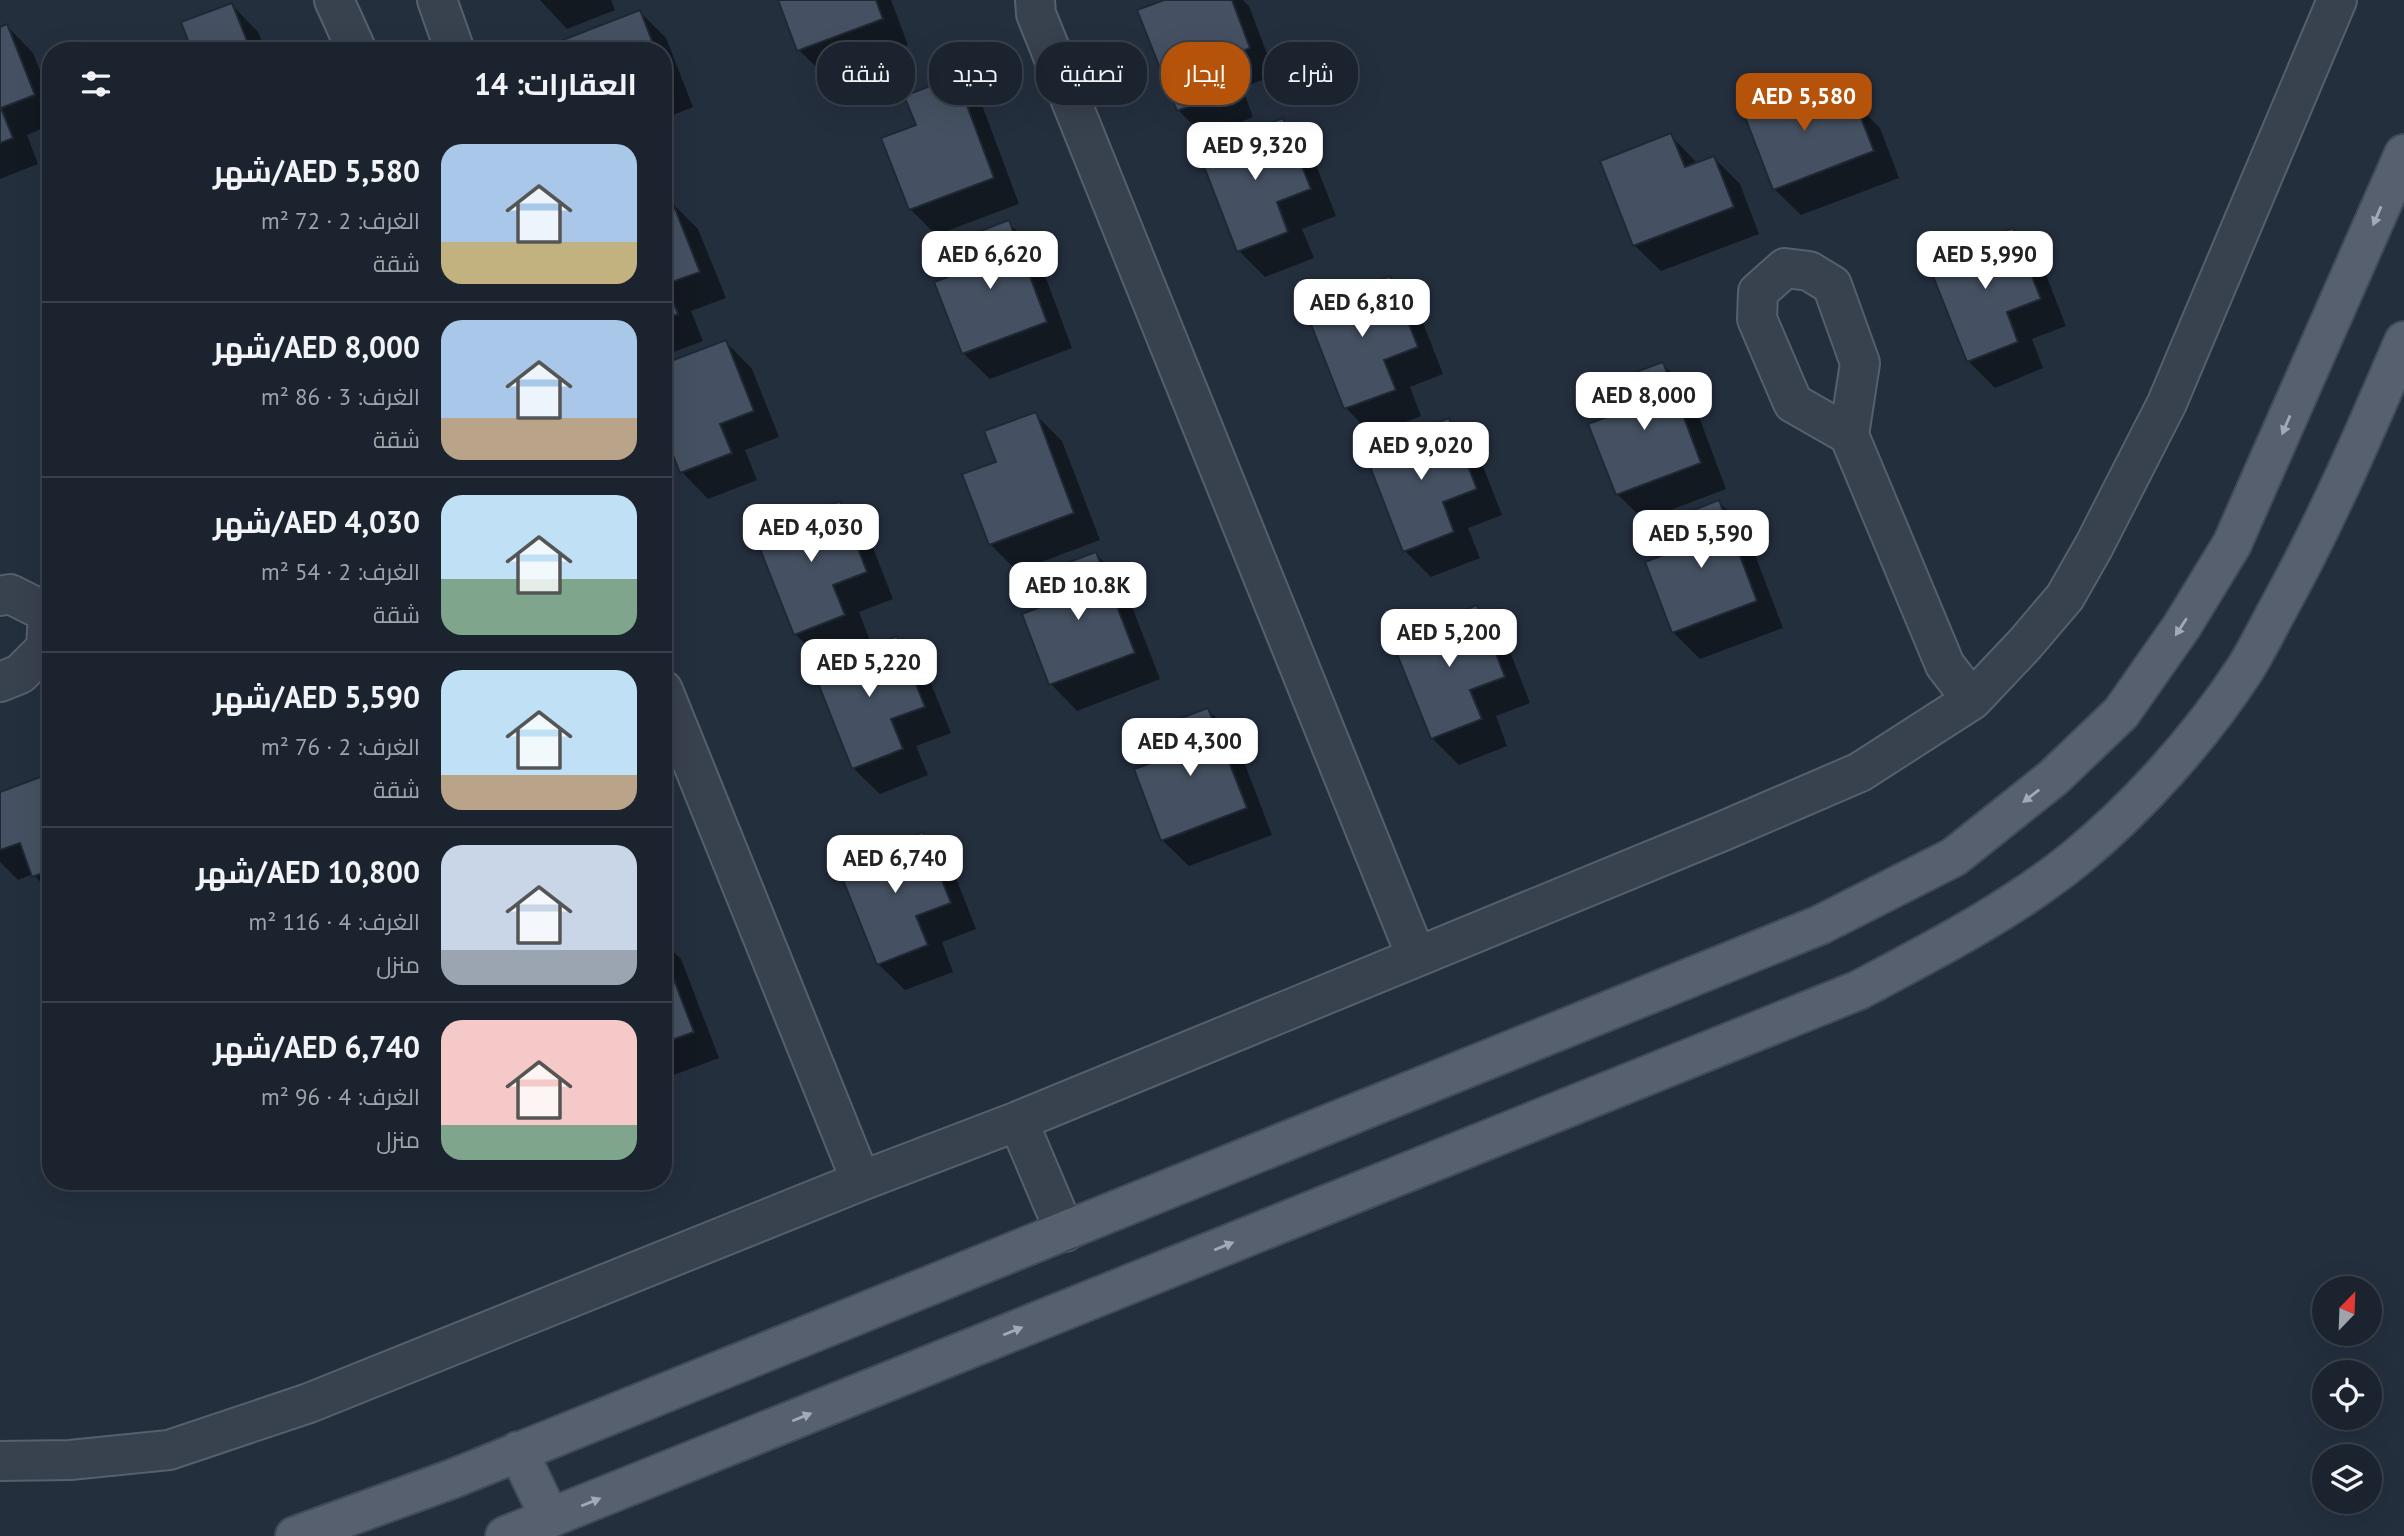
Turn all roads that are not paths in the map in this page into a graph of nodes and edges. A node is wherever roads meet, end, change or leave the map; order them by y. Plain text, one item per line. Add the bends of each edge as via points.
1 (334, 0) edge
2 (437, 0) edge
3 (2336, 0) edge
4 (1031, 5) edge
5 (353, 42) edge
6 (452, 42) edge
7 (2404, 154) edge
8 (2404, 341) edge
9 (1849, 435) dead end
10 (0, 596) edge
11 (42, 610) edge
12 (42, 652) edge
13 (0, 682) edge
14 (1972, 700) junction
15 (672, 713) edge
16 (1416, 956) junction
17 (1018, 1121) junction
18 (861, 1181) junction
19 (1065, 1232) junction
20 (518, 1451) junction
21 (0, 1461) edge
22 (550, 1518) junction
23 (295, 1536) edge
24 (505, 1536) edge

1 - 5 street
2 - 6 street
3 - 14 street via 2167,404 2094,546 2065,597
4 - 16 street
7 -> 19 main road via 2232,544 2121,713 2053,778 1954,857 1820,925
22 -> 8 main road via 1859,990 1991,919 2075,858 2148,793 2245,669 2295,579
9 - 14 street via 1945,665
10 - 11 street via 10,594
12 - 13 street via 20,674
14 - 16 street via 1860,772
15 - 18 street
16 - 17 street
17 - 18 street
17 - 19 street
18 - 21 street via 309,1403 169,1450
19 - 20 main road
20 - 22 main road
20 - 23 main road
22 - 24 main road

